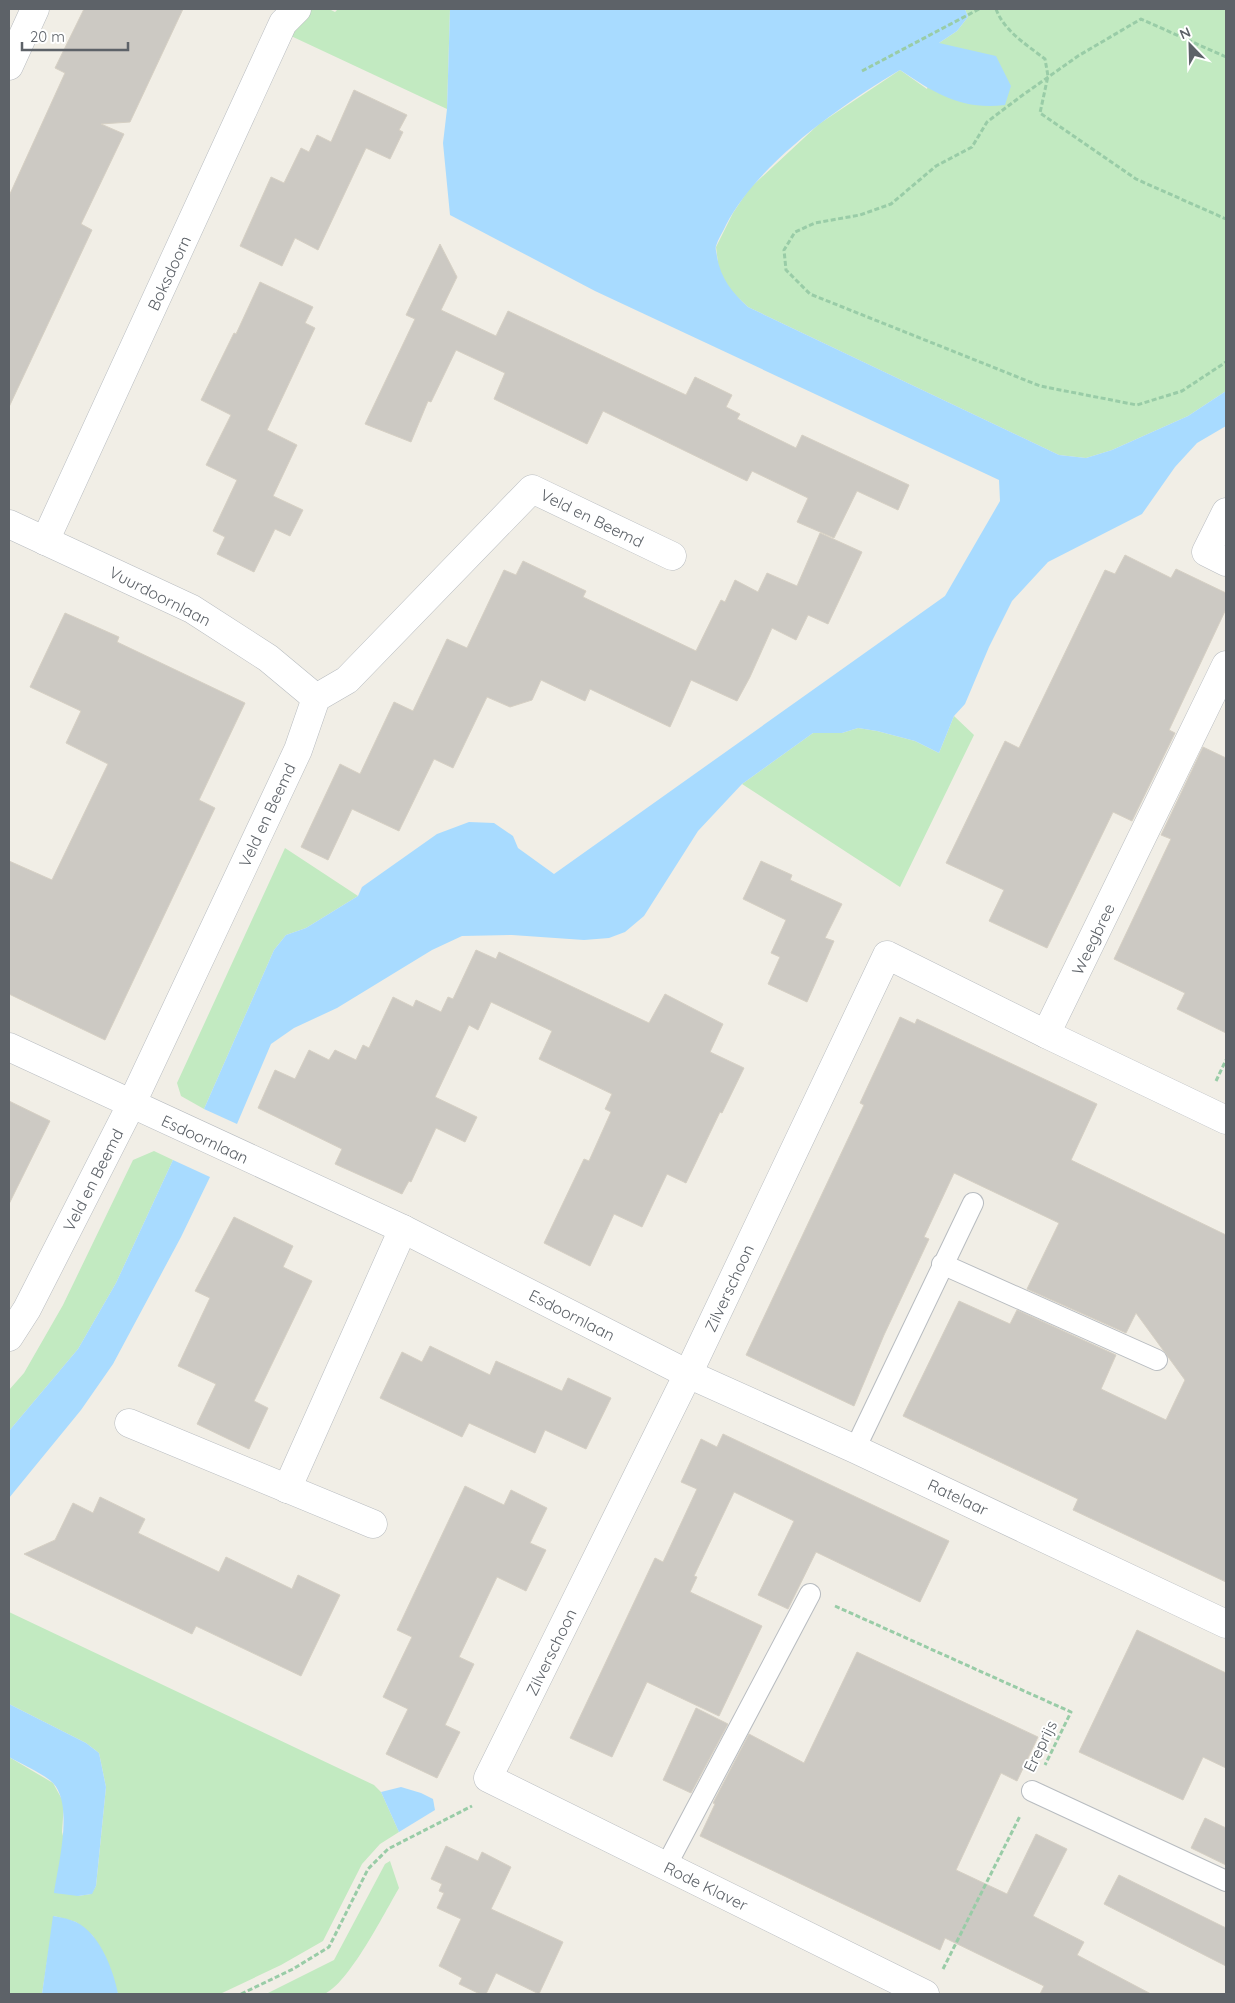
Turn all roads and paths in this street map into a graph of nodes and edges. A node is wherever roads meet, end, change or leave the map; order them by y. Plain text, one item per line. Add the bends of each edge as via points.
1 (35, 9) edge
2 (297, 9) edge
3 (979, 9) edge
4 (996, 9) edge
5 (1226, 57) edge
6 (9, 66) edge
7 (862, 71) dead end
8 (1048, 76) junction
9 (1226, 218) edge
10 (1226, 362) edge
11 (1226, 512) edge
12 (9, 524) edge
13 (45, 541) junction
14 (672, 556) dead end
15 (1226, 562) edge
16 (1226, 666) edge
17 (316, 698) junction
18 (1046, 1034) junction
19 (9, 1047) edge
20 (131, 1105) junction
21 (1226, 1120) edge
22 (972, 1203) dead end
23 (403, 1229) junction
24 (942, 1264) junction
25 (9, 1337) edge
26 (1157, 1360) dead end
27 (688, 1374) junction
28 (129, 1423) dead end
29 (855, 1449) junction
30 (288, 1489) junction
31 (373, 1524) dead end
32 (810, 1594) joint
33 (1226, 1624) edge
34 (488, 1778) junction
35 (1032, 1791) junction
36 (666, 1866) junction
37 (1226, 1881) edge
38 (932, 1985) edge
39 (242, 1994) edge

1 - 6 street
2 - 13 street, Boksdoorn via 283,24
3 - 7 path
4 - 8 path via 1000,20 1045,59
5 - 8 path via 1141,18
8 - 9 path via 1040,113 1136,180
8 - 10 path via 988,122 972,147 936,166 891,204 860,215 815,223 795,232 784,250 786,270 810,294 1040,386 1137,405 1182,391
11 - 15 street via 1206,552
12 - 13 street, Vuurdoornlaan
13 - 17 street, Vuurdoornlaan via 192,609 268,658
14 - 17 street, Veld en Beemd via 532,489 347,680
16 - 18 street, Weegbree
17 - 20 street, Veld en Beemd via 298,750
18 - 21 street
18 - 27 street, Zilverschoon via 886,955
19 - 20 street, Esdoornlaan
20 - 23 street, Esdoornlaan
20 - 25 street, Veld en Beemd via 27,1309
22 - 24 lane
23 - 27 street, Esdoornlaan
23 - 30 street
24 - 26 lane
24 - 29 lane
27 - 29 street, Ratelaar
27 - 34 street, Zilverschoon
28 - 30 street
29 - 33 street, Ratelaar
30 - 31 street
32 - 35 path, Ereprijs via 1071,1712
32 - 36 lane
34 - 36 street, Rode Klaver
34 - 39 path via 471,1808 388,1850 368,1869 329,1947
35 - 37 lane
35 - 38 path, Ereprijs
36 - 38 street, Rode Klaver

